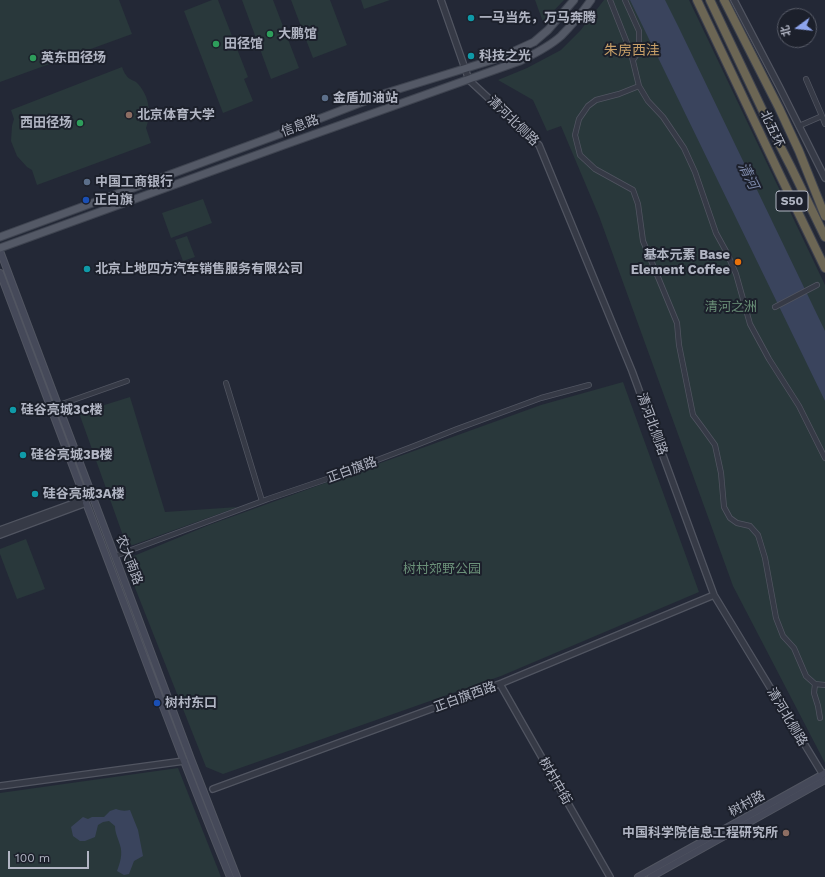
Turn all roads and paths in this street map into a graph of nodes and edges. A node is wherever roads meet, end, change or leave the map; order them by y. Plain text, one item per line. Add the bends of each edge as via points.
1 (441, 0) edge
2 (574, 0) edge
3 (592, 0) edge
4 (610, 0) edge
5 (624, 0) edge
6 (697, 0) edge
7 (710, 0) edge
8 (724, 0) edge
9 (734, 0) edge
10 (632, 60) junction
11 (465, 69) junction
12 (806, 79) dead end
13 (469, 80) junction
14 (639, 86) junction
15 (822, 116) junction
16 (825, 124) edge
17 (799, 126) junction
18 (825, 178) edge
19 (825, 216) edge
20 (0, 237) edge
21 (825, 237) edge
22 (0, 250) edge
23 (825, 268) edge
24 (0, 273) edge
25 (817, 285) dead end
26 (775, 307) dead end
27 (127, 381) dead end
28 (226, 383) dead end
29 (589, 385) dead end
30 (59, 405) junction
31 (825, 458) edge
32 (86, 501) junction
33 (262, 501) junction
34 (0, 530) edge
35 (0, 535) edge
36 (116, 556) junction
37 (714, 595) junction
38 (500, 684) junction
39 (815, 684) junction
40 (825, 685) edge
41 (820, 718) dead end
42 (184, 761) junction
43 (824, 776) edge
44 (0, 786) edge
45 (213, 789) dead end
46 (230, 877) edge
47 (237, 877) edge
48 (610, 877) edge
49 (638, 877) edge
50 (650, 877) edge

1 - 11 street
2 - 11 main road, 信息路 via 534,42
3 - 13 main road, 信息路 via 570,27 548,46 520,61
4 - 10 street
5 - 10 street via 639,31 639,51
6 - 23 highway, 北五环 / S50
7 - 21 highway, 北五环 / S50
8 - 19 highway via 799,151
9 - 17 street
10 - 14 street
11 - 13 street
11 - 20 main road, 信息路 via 386,94
12 - 15 street
13 - 22 main road, 信息路
13 - 37 street, 清河北侧路 via 539,145 632,371
14 - 31 street via 684,148 696,172 716,232 736,274 750,324 799,406
14 - 39 street via 596,100 588,106 579,119 575,135 580,155 595,170 633,190 638,204 643,241 677,323 693,415 715,445 724,507 730,518 750,526 758,535 776,618 783,636 794,648 806,676
15 - 16 street
15 - 17 street
17 - 18 street
22 - 30 main road, 农大南路
24 - 32 main road, 农大南路
25 - 26 street
27 - 30 street
28 - 33 street
29 - 33 street, 正白旗路 via 541,398
30 - 36 main road, 农大南路
32 - 34 street
32 - 35 street
32 - 42 main road, 农大南路
33 - 36 street, 正白旗路
36 - 47 main road, 农大南路
37 - 38 street, 正白旗西路
37 - 43 street, 清河北侧路
38 - 45 street, 正白旗西路
38 - 48 street, 树村中街
39 - 40 street
39 - 41 street via 814,694
42 - 44 street
42 - 46 main road, 农大南路
43 - 49 main road, 树村路
43 - 50 main road, 树村路

